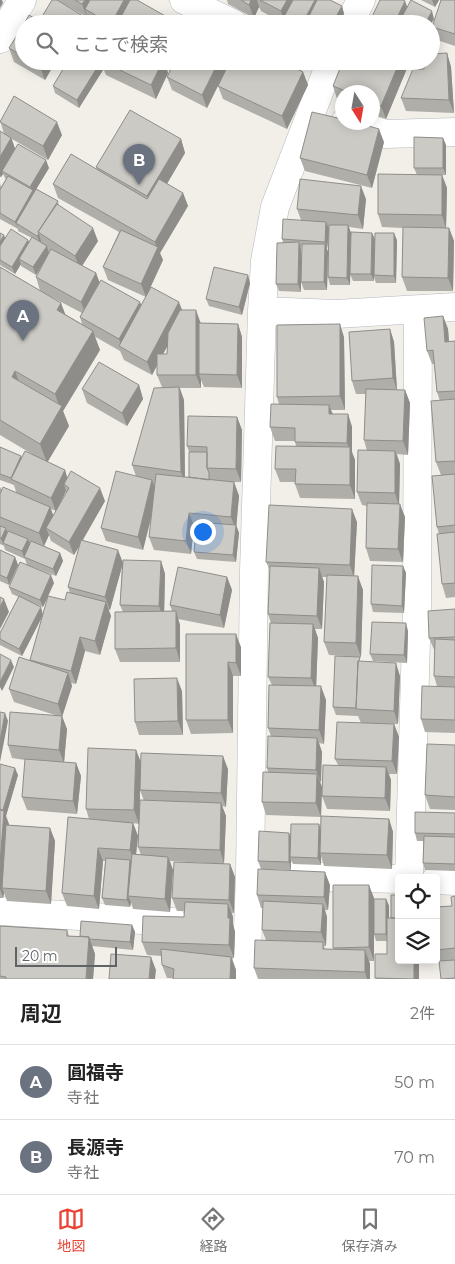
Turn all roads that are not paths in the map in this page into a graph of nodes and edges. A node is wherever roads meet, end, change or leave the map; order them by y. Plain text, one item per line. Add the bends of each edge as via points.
1 (22, 0) edge
2 (184, 0) edge
3 (361, 0) edge
4 (215, 15) edge
5 (354, 15) edge
6 (0, 39) edge
7 (322, 70) edge
8 (311, 113) junction
9 (335, 120) edge
10 (372, 130) edge
11 (455, 132) edge
12 (455, 307) edge
13 (418, 310) junction
14 (262, 311) junction
15 (409, 874) edge
16 (250, 875) junction
17 (395, 879) edge
18 (440, 880) edge
19 (455, 881) edge
20 (0, 911) edge
21 (173, 922) edge
22 (246, 979) edge

1 - 6 street
2 - 4 street
3 - 5 street
7 - 8 street
8 - 9 street
8 - 14 street via 275,207 265,262
10 - 11 street via 386,134
12 - 13 street
13 - 14 street via 336,314
13 - 15 street via 417,607
14 - 16 street
16 - 17 street
16 - 22 street
18 - 19 street
20 - 21 street

